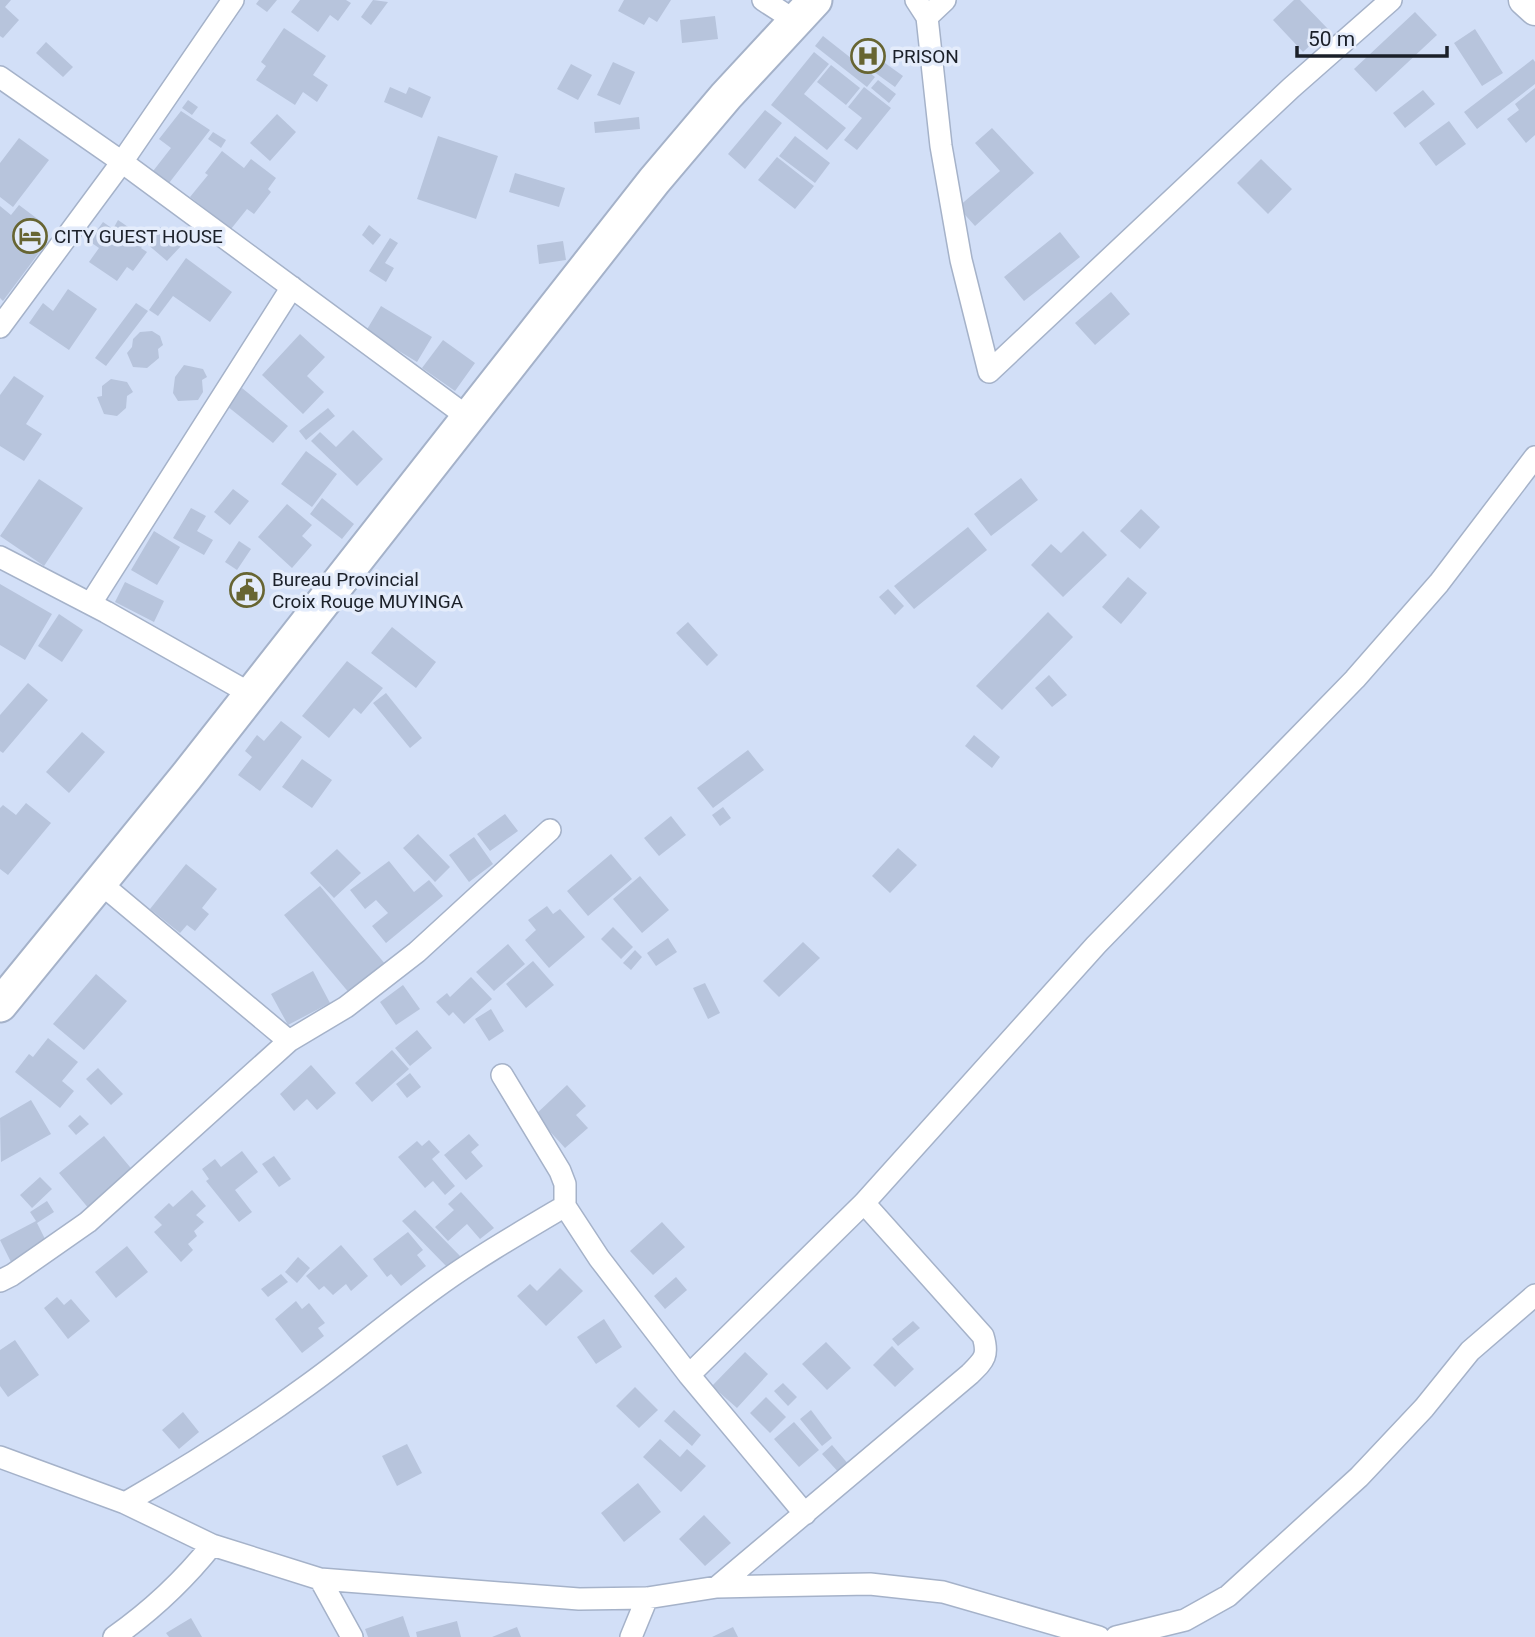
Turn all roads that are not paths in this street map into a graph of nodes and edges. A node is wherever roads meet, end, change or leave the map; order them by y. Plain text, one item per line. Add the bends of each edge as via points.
1 (233, 0) edge
2 (762, 0) edge
3 (945, 0) edge
4 (1391, 0) edge
5 (1524, 0) edge
6 (922, 9) edge
7 (805, 10) edge
8 (1535, 10) edge
9 (0, 77) edge
10 (122, 162) junction
11 (292, 287) junction
12 (0, 327) edge
13 (469, 418) junction
14 (1535, 457) edge
15 (0, 557) edge
16 (91, 604) junction
17 (251, 694) junction
18 (550, 830) dead end
19 (99, 882) junction
20 (0, 1005) edge
21 (289, 1041) junction
22 (502, 1075) dead end
23 (864, 1203) junction
24 (565, 1206) junction
25 (0, 1280) edge
26 (1535, 1295) edge
27 (689, 1375) junction
28 (0, 1457) edge
29 (125, 1503) junction
30 (804, 1514) junction
31 (212, 1545) junction
32 (320, 1579) junction
33 (717, 1587) junction
34 (647, 1598) junction
35 (140, 1629) edge
36 (114, 1637) edge
37 (352, 1637) edge
38 (631, 1637) edge
39 (1099, 1637) edge
40 (1116, 1637) edge

1 - 10 street
2 - 7 street
3 - 6 street
4 - 6 street via 989,372 961,260
5 - 8 street
7 - 13 main road via 654,181
9 - 10 street
10 - 11 street
10 - 12 street
11 - 13 street
11 - 16 street
13 - 17 main road
14 - 23 street via 1439,583 1355,679 1096,945
15 - 16 street
16 - 17 street
17 - 19 main road
18 - 21 street via 417,952 346,1007
19 - 20 main road
19 - 21 street
21 - 25 street via 88,1222
22 - 24 street via 560,1171
23 - 27 street
23 - 30 street via 983,1336 987,1350 970,1374
24 - 27 street via 627,1297
24 - 29 street via 435,1288 244,1430
26 - 40 street via 1469,1351 1424,1408 1359,1477 1227,1596 1185,1620
27 - 30 street
28 - 29 street
29 - 31 street
30 - 33 street
31 - 32 street
31 - 35 street
32 - 34 street via 519,1596
32 - 37 street
33 - 34 street
33 - 39 street via 870,1584 943,1592
34 - 38 street
35 - 36 street

